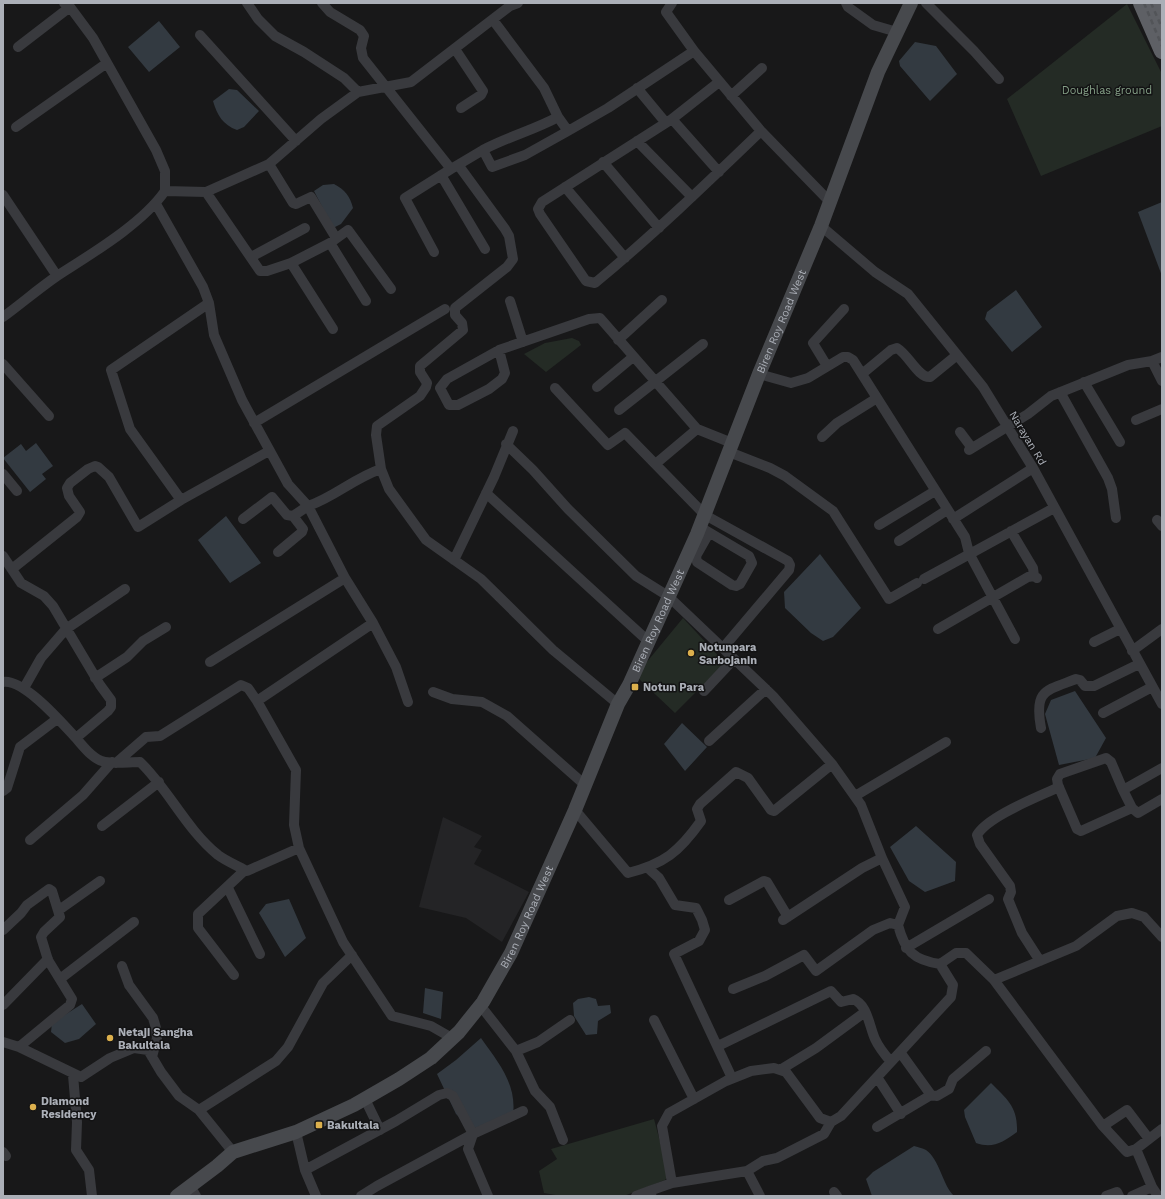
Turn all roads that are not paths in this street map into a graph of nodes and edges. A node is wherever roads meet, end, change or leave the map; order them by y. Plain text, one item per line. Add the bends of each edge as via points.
1 (247, 3) edge
2 (322, 3) edge
3 (672, 3) edge
4 (846, 3) edge
5 (911, 3) edge
6 (926, 3) edge
7 (1141, 3) edge
8 (1154, 3) edge
9 (512, 4) edge
10 (67, 5) edge
11 (493, 20) junction
12 (1162, 23) edge
13 (897, 32) junction
14 (200, 35) dead end
15 (18, 47) dead end
16 (455, 49) junction
17 (694, 51) junction
18 (1162, 52) edge
19 (107, 63) junction
20 (762, 68) dead end
21 (999, 80) dead end
22 (719, 82) junction
23 (387, 85) junction
24 (637, 88) junction
25 (358, 92) junction
26 (731, 96) junction
27 (461, 108) dead end
28 (558, 118) junction
29 (669, 121) junction
30 (16, 127) dead end
31 (761, 130) junction
32 (568, 131) junction
33 (296, 140) junction
34 (637, 141) junction
35 (483, 150) junction
36 (603, 162) junction
37 (269, 164) junction
38 (455, 168) junction
39 (719, 172) junction
40 (441, 176) junction
41 (565, 187) junction
42 (165, 191) junction
43 (206, 192) junction
44 (3, 195) edge
45 (692, 197) junction
46 (830, 202) junction
47 (156, 204) junction
48 (821, 226) junction
49 (305, 228) dead end
50 (659, 228) junction
51 (333, 241) junction
52 (485, 249) dead end
53 (434, 252) dead end
54 (251, 256) junction
55 (625, 258) junction
56 (291, 263) junction
57 (57, 276) junction
58 (391, 289) dead end
59 (662, 300) dead end
60 (366, 301) dead end
61 (510, 301) dead end
62 (209, 303) junction
63 (445, 309) dead end
64 (844, 309) dead end
65 (3, 317) edge
66 (333, 329) dead end
67 (618, 340) junction
68 (523, 342) junction
69 (703, 344) dead end
70 (499, 350) junction
71 (957, 355) junction
72 (633, 357) junction
73 (1162, 357) edge
74 (1152, 361) junction
75 (3, 364) edge
76 (827, 366) junction
77 (759, 374) junction
78 (862, 374) junction
79 (655, 381) junction
80 (1162, 381) edge
81 (1084, 382) junction
82 (597, 387) dead end
83 (556, 388) dead end
84 (1060, 392) junction
85 (877, 398) junction
86 (1162, 409) edge
87 (618, 410) dead end
88 (49, 416) dead end
89 (1136, 420) dead end
90 (254, 422) junction
91 (1006, 426) junction
92 (697, 429) junction
93 (513, 431) dead end
94 (960, 432) dead end
95 (822, 437) dead end
96 (1120, 442) dead end
97 (506, 444) junction
98 (730, 447) junction
99 (269, 451) junction
100 (659, 461) dead end
101 (1033, 468) junction
102 (381, 469) junction
103 (3, 474) edge
104 (17, 491) dead end
105 (935, 491) junction
106 (486, 493) junction
107 (181, 500) junction
108 (308, 506) junction
109 (1054, 508) junction
110 (947, 510) junction
111 (293, 516) junction
112 (1116, 518) dead end
113 (242, 519) dead end
114 (952, 519) junction
115 (705, 525) junction
116 (879, 525) dead end
117 (1011, 531) junction
118 (899, 541) dead end
119 (278, 552) dead end
120 (969, 553) junction
121 (3, 556) edge
122 (454, 560) junction
123 (12, 570) junction
124 (345, 578) junction
125 (125, 589) dead end
126 (668, 596) junction
127 (993, 598) junction
128 (373, 623) junction
129 (166, 627) dead end
130 (66, 629) junction
131 (938, 629) dead end
132 (1120, 629) junction
133 (1162, 629) edge
134 (1015, 639) dead end
135 (648, 641) junction
136 (1094, 642) dead end
137 (723, 648) junction
138 (1132, 651) junction
139 (734, 659) junction
140 (210, 662) dead end
141 (1139, 664) junction
142 (95, 678) junction
143 (3, 682) edge
144 (1152, 687) junction
145 (24, 688) junction
146 (766, 689) junction
147 (704, 691) dead end
148 (433, 692) dead end
149 (257, 701) junction
150 (408, 702) dead end
151 (618, 704) junction
152 (1162, 704) edge
153 (1103, 713) dead end
154 (58, 719) junction
155 (1041, 728) dead end
156 (76, 738) junction
157 (709, 741) dead end
158 (946, 742) dead end
159 (114, 762) junction
160 (832, 764) junction
161 (1162, 768) edge
162 (159, 782) junction
163 (585, 784) junction
164 (1059, 787) junction
165 (1122, 790) junction
166 (3, 791) edge
167 (855, 796) junction
168 (1162, 799) edge
169 (1132, 808) junction
170 (575, 810) junction
171 (102, 826) dead end
172 (30, 840) dead end
173 (299, 848) junction
174 (882, 858) junction
175 (648, 868) junction
176 (245, 870) junction
177 (100, 882) dead end
178 (228, 888) junction
179 (989, 899) dead end
180 (729, 900) dead end
181 (59, 910) junction
182 (134, 922) dead end
183 (898, 925) junction
184 (3, 930) edge
185 (1162, 937) edge
186 (906, 948) junction
187 (260, 954) dead end
188 (352, 955) junction
189 (48, 958) junction
190 (1040, 961) junction
191 (940, 964) junction
192 (122, 966) dead end
193 (234, 975) dead end
194 (60, 979) junction
195 (994, 980) junction
196 (733, 989) dead end
197 (3, 1004) edge
198 (480, 1005) junction
199 (865, 1012) junction
200 (570, 1020) dead end
201 (654, 1020) dead end
202 (452, 1038) junction
203 (3, 1042) edge
204 (718, 1046) junction
205 (19, 1047) junction
206 (516, 1051) junction
207 (986, 1051) dead end
208 (900, 1052) junction
209 (152, 1057) junction
210 (891, 1062) junction
211 (780, 1070) junction
212 (73, 1075) junction
213 (877, 1077) junction
214 (732, 1078) junction
215 (931, 1095) junction
216 (365, 1099) junction
217 (694, 1099) junction
218 (199, 1110) junction
219 (523, 1111) dead end
220 (900, 1114) junction
221 (831, 1122) junction
222 (1103, 1126) junction
223 (877, 1127) dead end
224 (1162, 1129) edge
225 (380, 1130) junction
226 (296, 1132) junction
227 (473, 1134) junction
228 (1149, 1139) junction
229 (563, 1140) dead end
230 (1136, 1149) junction
231 (233, 1152) junction
232 (305, 1170) junction
233 (747, 1171) junction
234 (672, 1183) junction
235 (1152, 1187) junction
236 (193, 1191) edge
237 (651, 1193) edge
238 (92, 1196) edge
239 (177, 1196) edge
240 (316, 1196) edge
241 (362, 1196) edge
242 (488, 1196) edge
243 (636, 1196) edge
244 (760, 1196) edge
245 (1106, 1196) edge
246 (1119, 1196) edge
247 (1132, 1196) edge
248 (1158, 1196) edge

1 - 25 street via 275,36 344,78
2 - 23 street via 330,12 360,30 364,36 362,54
3 - 17 street via 666,12
4 - 13 street via 873,25
5 - 13 main road, Biren Roy Road West
6 - 21 street
7 - 18 highway
8 - 12 highway
9 - 11 street
10 - 15 street
10 - 19 street via 93,38
11 - 16 street
11 - 28 street via 544,88
13 - 46 main road, Biren Roy Road West via 878,72
14 - 33 street
16 - 23 street via 411,82
16 - 27 street via 483,91
17 - 22 street
17 - 24 street
19 - 30 street
19 - 42 street via 156,150 165,171
20 - 26 street
22 - 26 street
22 - 29 street
23 - 25 street
23 - 38 street
24 - 29 street
24 - 32 street
25 - 33 street
26 - 31 street
28 - 32 street
28 - 35 street
29 - 34 street
29 - 39 street
31 - 39 street
31 - 46 street
32 - 35 street via 525,155 492,167
33 - 37 street
34 - 36 street
34 - 45 street
35 - 38 street
36 - 41 street
36 - 50 street
37 - 43 street
37 - 51 street via 293,203 311,197
38 - 40 street
38 - 102 street via 505,229 513,258 507,267 455,308 455,315 463,330 420,366 420,372 427,383 420,396 377,426
39 - 45 street
40 - 52 street
40 - 53 street via 405,198
41 - 55 street
41 - 55 street via 542,202 538,208 586,281 595,282
42 - 43 street
42 - 47 street
43 - 54 street
44 - 57 street
45 - 50 street
46 - 48 main road, Biren Roy Road West
47 - 57 street via 98,250
47 - 62 street via 203,287
48 - 71 street, Narayan Rd via 875,272 908,294
48 - 77 main road, Biren Roy Road West
49 - 54 street
50 - 55 street
51 - 56 street
51 - 58 street via 348,230
51 - 60 street
54 - 56 street via 262,271
56 - 66 street
57 - 65 street
59 - 67 street
61 - 68 street
62 - 90 street via 214,335
62 - 107 street via 111,370 130,429
63 - 90 street
64 - 76 street via 813,343
67 - 68 street via 600,318 595,318
67 - 72 street
68 - 70 street
69 - 79 street
70 - 70 street via 505,374 502,379 458,405 449,405 440,388 447,379
71 - 78 street via 926,378 897,348
71 - 91 street, Narayan Rd via 983,388
72 - 79 street
72 - 82 street
73 - 74 street
74 - 80 street
74 - 81 street via 1128,365
75 - 88 street
76 - 77 street via 808,378 791,383
76 - 78 street via 848,357
77 - 98 main road, Biren Roy Road West
78 - 85 street
79 - 87 street
79 - 92 street
81 - 84 street
81 - 96 street
83 - 115 street via 608,445 625,433
84 - 91 street
84 - 112 street via 1108,478
85 - 95 street via 837,423
85 - 105 street
86 - 89 street
90 - 99 street
91 - 94 street via 970,449
91 - 101 street, Narayan Rd
92 - 98 street
92 - 100 street
93 - 97 street
97 - 106 street
97 - 126 street via 636,576
98 - 115 main road, Biren Roy Road West
98 - 120 street via 785,476 833,511 889,599
99 - 107 street
99 - 108 street via 288,484
101 - 109 street, Narayan Rd
101 - 114 street
102 - 108 street via 366,474
102 - 122 street via 389,489 426,540
103 - 104 street
105 - 110 street
105 - 116 street
106 - 122 street
106 - 135 street
107 - 123 street via 138,528 109,477 98,467 92,467 66,490 80,512 77,517
108 - 111 street
108 - 124 street
109 - 117 street
109 - 132 street, Narayan Rd
110 - 114 street
110 - 118 street
111 - 113 street via 286,514 272,497
111 - 119 street via 303,529 302,532
114 - 120 street via 965,537
115 - 115 street via 751,559 752,562 740,584 732,585 697,562 696,556
115 - 126 main road, Biren Roy Road West
115 - 137 street via 783,556 790,565
117 - 120 street
117 - 127 street via 1036,577 1028,577
120 - 127 street
121 - 123 street
122 - 151 street via 481,579 553,650
123 - 130 street via 21,583 44,596
124 - 128 street
124 - 140 street
125 - 130 street
126 - 135 main road, Biren Roy Road West
126 - 137 street
127 - 131 street
127 - 134 street
128 - 149 street
128 - 150 street via 396,667
129 - 142 street via 143,641 127,657
130 - 142 street
130 - 145 street via 41,658
132 - 136 street
132 - 138 street, Narayan Rd
133 - 138 street
135 - 151 main road, Biren Roy Road West
137 - 139 street
138 - 141 street, Narayan Rd
139 - 146 street
139 - 147 street
141 - 144 street, Narayan Rd
141 - 155 street via 1094,686 1085,686 1076,679 1045,691 1040,697
142 - 156 street via 111,700 111,707
143 - 145 street via 9,681
144 - 152 street, Narayan Rd
144 - 153 street
145 - 154 street
146 - 157 street
146 - 160 street
148 - 163 street via 452,699 482,702 507,716
149 - 159 street via 248,688 241,685 160,736 146,737
149 - 173 street via 296,770 294,826
151 - 163 main road, Biren Roy Road West
154 - 156 street
154 - 166 street via 20,747 7,788
156 - 159 street via 91,755 105,762
158 - 167 street
159 - 162 street via 140,762
159 - 172 street via 83,795
160 - 167 street
160 - 175 street via 774,811 748,778 736,772 700,804 697,809 700,821 685,841 669,857
161 - 165 street
162 - 171 street
162 - 176 street via 187,822 219,855
163 - 170 main road, Biren Roy Road West
164 - 165 street via 1057,779 1060,774 1106,758 1111,762
164 - 169 street via 1079,831
164 - 190 street via 1003,814 977,835 980,844 1010,886 1008,899 1022,933
165 - 169 street
167 - 174 street
168 - 169 street via 1138,813
170 - 175 street via 628,873
170 - 198 main road, Biren Roy Road West via 511,952
173 - 176 street
173 - 188 street via 343,942
174 - 180 street via 862,868 785,919 767,882 764,881
174 - 183 street via 905,907
175 - 204 street via 659,878 675,905 696,908 702,920 705,930 699,941 674,954
176 - 178 street
177 - 181 street
178 - 187 street
178 - 193 street via 198,914 198,928
179 - 186 street
181 - 184 street via 49,889 27,905
181 - 189 street via 58,921 42,934
182 - 194 street
183 - 186 street
183 - 196 street via 890,923 873,930 816,971 804,955 765,976
185 - 190 street via 1144,916 1132,913 1116,916 1076,946
186 - 191 street via 910,954
188 - 202 street via 392,1016 431,1026
188 - 218 street via 323,983 288,1047 276,1061
189 - 194 street
189 - 197 street
190 - 195 street
191 - 195 street via 956,953 966,953
191 - 208 street via 953,985 951,997
192 - 209 street via 129,985 153,1018 157,1038
194 - 205 street via 72,999 70,1005
195 - 222 street
198 - 202 main road, Biren Roy Road West
198 - 206 street
199 - 204 street via 856,1000 841,1002 828,991
199 - 210 street via 877,1042
199 - 211 street via 816,1048
200 - 206 street via 538,1042
201 - 217 street
202 - 216 main road, Biren Roy Road West via 431,1058
203 - 205 street
204 - 214 street
205 - 212 street
206 - 229 street via 535,1091 550,1107
207 - 215 street via 954,1078 949,1089 937,1096
208 - 210 street
208 - 215 street
209 - 212 street via 148,1050 134,1048 110,1058 81,1077
209 - 218 street via 179,1096
210 - 213 street
211 - 214 street via 751,1070
211 - 221 street via 786,1072 820,1118
212 - 238 street via 77,1122 76,1150 89,1170
213 - 220 street
213 - 221 street via 841,1116
214 - 217 street
215 - 220 street
216 - 225 street
216 - 226 main road, Biren Roy Road West
217 - 234 street via 669,1113 663,1122
218 - 231 street
219 - 227 street
220 - 223 street
221 - 233 street via 824,1134 777,1158 763,1161
222 - 228 street via 1127,1110
222 - 230 street via 1127,1152
224 - 228 street
225 - 227 street via 439,1095 447,1093 458,1102
225 - 232 street
226 - 231 main road, Biren Roy Road West
226 - 232 street
227 - 241 street
227 - 242 street via 468,1149
228 - 230 street
230 - 235 street
231 - 236 main road, Biren Roy Road West
232 - 240 street
233 - 234 street
233 - 244 street
234 - 237 street
235 - 247 street
235 - 248 street
236 - 239 main road, Biren Roy Road West
237 - 243 street
245 - 246 street via 1117,1192

